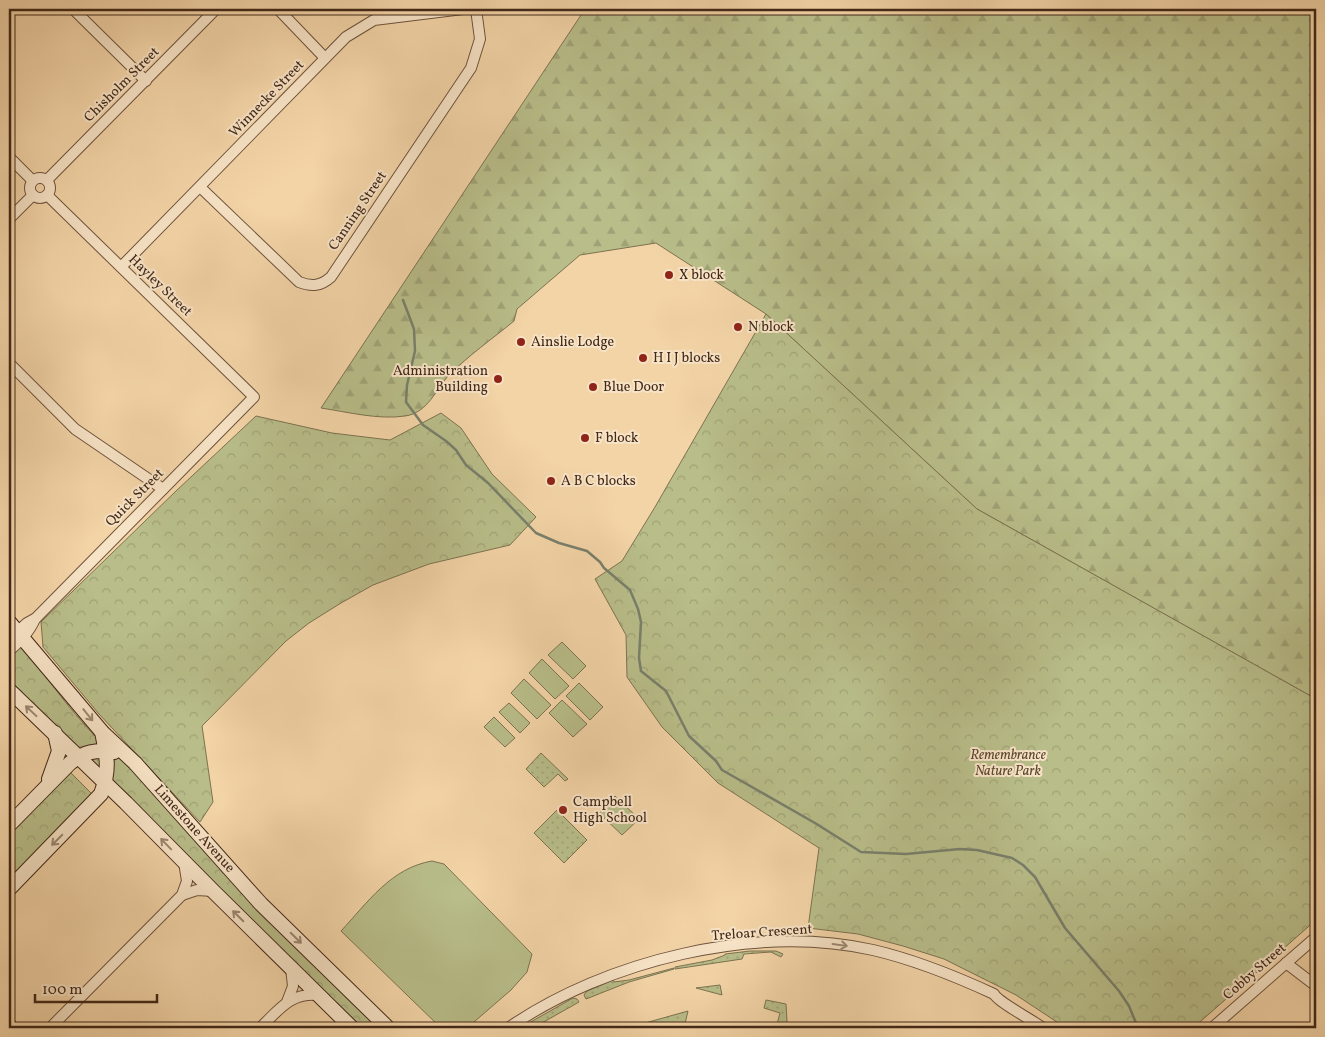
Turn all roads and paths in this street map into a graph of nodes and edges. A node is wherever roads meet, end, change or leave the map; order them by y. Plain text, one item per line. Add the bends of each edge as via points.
1 (216, 9) edge
2 (278, 9) edge
3 (463, 9) edge
4 (476, 9) edge
5 (75, 10) edge
6 (325, 58) junction
7 (146, 81) junction
8 (9, 157) edge
9 (32, 180) junction
10 (47, 180) junction
11 (200, 187) junction
12 (47, 194) junction
13 (32, 195) junction
14 (9, 219) edge
15 (121, 267) junction
16 (9, 363) edge
17 (254, 397) joint
18 (163, 489) junction
19 (14, 633) edge
20 (9, 652) edge
21 (9, 690) edge
22 (102, 732) junction
23 (54, 733) junction
24 (106, 750) junction
25 (78, 756) junction
26 (135, 763) junction
27 (105, 783) junction
28 (42, 790) junction
29 (126, 803) junction
30 (91, 806) junction
31 (9, 824) edge
32 (184, 862) junction
33 (9, 889) edge
34 (212, 891) junction
35 (182, 895) junction
36 (1316, 937) edge
37 (1286, 963) junction
38 (291, 968) junction
39 (1316, 986) edge
40 (319, 995) junction
41 (287, 1002) junction
42 (9, 1023) edge
43 (14, 1028) edge
44 (50, 1028) edge
45 (260, 1028) edge
46 (352, 1028) edge
47 (388, 1028) edge
48 (508, 1028) edge
49 (1044, 1028) edge
50 (1212, 1028) edge

1 - 7 street, Chisholm Street
2 - 6 street
3 - 6 street, Winnecke Street via 374,20 346,37
4 - 11 street, Canning Street via 480,39 471,68 326,282 307,285 299,282
5 - 7 street
6 - 11 street, Winnecke Street
7 - 10 street, Chisholm Street
8 - 9 street
9 - 10 street
9 - 13 street
10 - 12 street via 50,186
11 - 15 street, Winnecke Street
12 - 13 street via 41,198
12 - 15 street, Hayley Street
13 - 14 street
15 - 17 street, Hayley Street
16 - 18 street via 75,430
17 - 18 street, Quick Street
18 - 19 street, Quick Street via 36,618
19 - 20 street, Quick Street
19 -> 22 main road, Limestone Avenue
23 -> 21 main road, Limestone Avenue
22 - 24 main road
22 - 26 main road, Limestone Avenue
23 - 25 main road, Limestone Avenue
23 - 28 main road via 59,751
24 - 25 main road
24 - 26 main road
24 - 27 main road via 108,768
25 - 27 main road, Limestone Avenue
25 - 28 main road
26 -> 47 main road, Limestone Avenue via 261,904
27 - 29 main road, Limestone Avenue
27 - 30 main road
28 - 31 main road
29 - 30 main road via 114,800
32 -> 29 main road, Limestone Avenue
30 -> 33 main road
32 - 34 main road, Limestone Avenue
32 - 35 street via 187,881
34 - 35 street via 197,890
38 -> 34 main road, Limestone Avenue
35 - 44 street
36 - 37 street, Cobby Street
37 - 39 street
37 - 50 street, Cobby Street
38 - 40 main road, Limestone Avenue
38 - 41 street via 293,986
40 - 41 street via 302,995
40 - 46 main road, Limestone Avenue
41 - 45 street
42 - 43 street
48 -> 49 street, Treloar Crescent via 577,989 643,964 728,947 819,942 897,956 957,977 994,994

